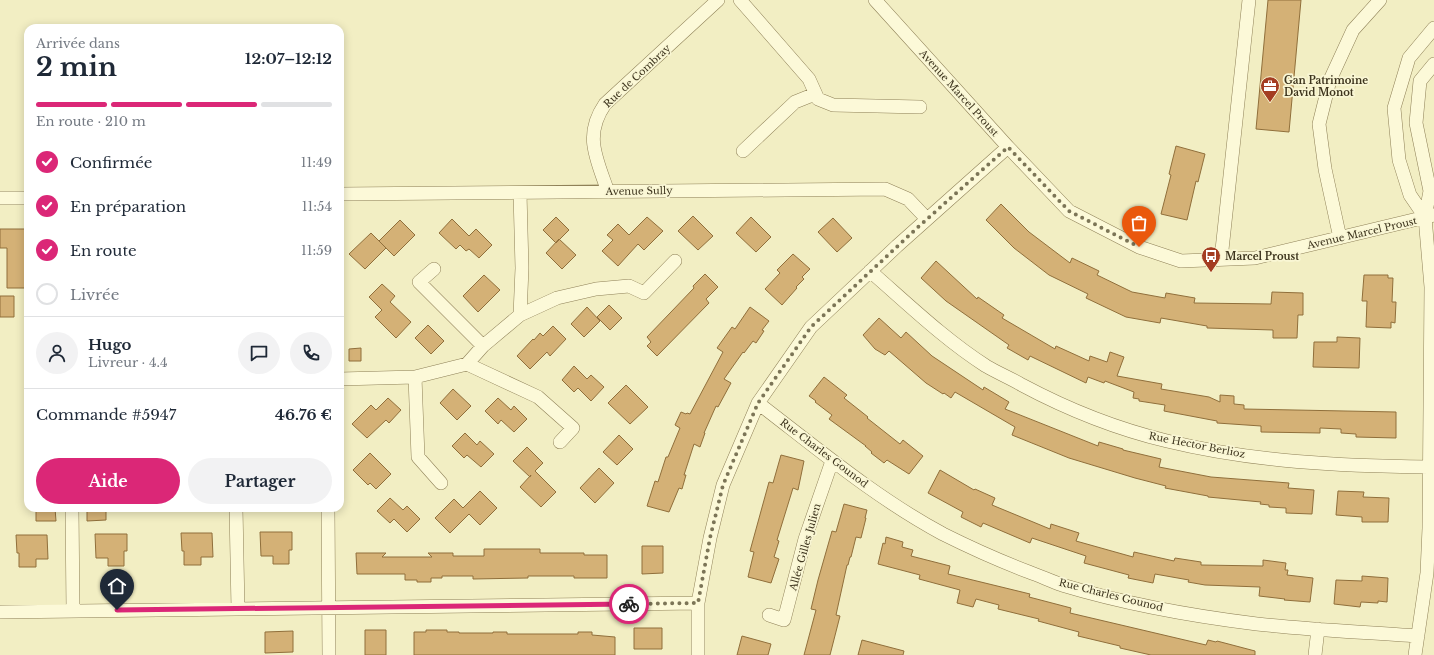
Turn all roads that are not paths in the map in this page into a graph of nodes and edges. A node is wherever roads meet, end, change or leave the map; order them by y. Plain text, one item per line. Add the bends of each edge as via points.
1 (718, 0) edge
2 (740, 0) edge
3 (875, 0) edge
4 (1249, 0) edge
5 (1380, 0) edge
6 (1434, 28) edge
7 (1434, 64) edge
8 (815, 94) junction
9 (920, 107) dead end
10 (1008, 147) junction
11 (743, 151) dead end
12 (608, 192) junction
13 (520, 193) junction
14 (344, 194) edge
15 (0, 198) edge
16 (24, 198) edge
17 (1431, 216) edge
18 (927, 219) junction
19 (1340, 238) junction
20 (1221, 259) junction
21 (675, 261) dead end
22 (434, 269) dead end
23 (870, 271) junction
24 (520, 315) junction
25 (483, 346) junction
26 (467, 364) junction
27 (1432, 377) edge
28 (415, 378) junction
29 (344, 379) edge
30 (758, 403) junction
31 (1432, 425) edge
32 (560, 442) dead end
33 (832, 461) junction
34 (1429, 467) junction
35 (441, 483) dead end
36 (72, 512) edge
37 (236, 512) edge
38 (328, 512) edge
39 (1431, 528) edge
40 (1430, 572) edge
41 (698, 603) junction
42 (328, 608) junction
43 (238, 609) junction
44 (73, 611) junction
45 (0, 612) edge
46 (769, 615) dead end
47 (1318, 629) junction
48 (1418, 636) junction
49 (329, 655) edge
50 (698, 655) edge
51 (1315, 655) edge
52 (1415, 655) edge

1 - 12 street, Rue de Combray via 605,104 597,116 593,131 593,147
2 - 8 street via 809,79
3 - 10 street, Avenue Marcel Proust
4 - 20 street
5 - 19 street via 1354,30 1330,80 1319,124 1325,169
6 - 17 street via 1409,58 1394,108 1399,160 1410,195
7 - 17 street via 1420,80 1416,123 1430,191
8 - 9 street via 818,99 833,105
8 - 11 street via 795,102
10 - 18 street
10 - 20 street, Avenue Marcel Proust via 1069,211 1147,250 1182,260
12 - 13 street, Avenue Sully
12 - 18 street, Avenue Sully via 885,189 908,199
13 - 14 street, Avenue Sully
13 - 24 street
15 - 16 street
17 - 19 street, Avenue Marcel Proust
17 - 27 street
18 - 23 street
19 - 20 street, Avenue Marcel Proust via 1255,258
21 - 24 street via 644,292 629,286 596,288 557,298
22 - 25 street via 419,282
23 - 30 street via 811,327
23 - 34 street, Rue Hector Berlioz via 931,326 987,366 1047,398 1106,423 1166,441 1276,460 1340,465
24 - 25 street
25 - 26 street
26 - 28 street
26 - 32 street via 538,397 573,428
27 - 31 street
28 - 29 street
28 - 35 street via 418,457
30 - 33 street, Rue Charles Gounod
30 - 41 street via 723,485
31 - 34 street
33 - 46 street, Allée Gilles Julien via 806,539 784,620
33 - 47 street, Rue Charles Gounod via 891,503 944,534 1001,561 1061,584 1125,601 1193,614 1257,624
34 - 39 street
36 - 44 street
37 - 43 street
38 - 42 street
39 - 40 street
40 - 48 street
41 - 42 street
41 - 50 street
42 - 43 street
42 - 49 street
43 - 44 street
44 - 45 street
47 - 48 street, Rue Charles Gounod
47 - 51 street
48 - 52 street

